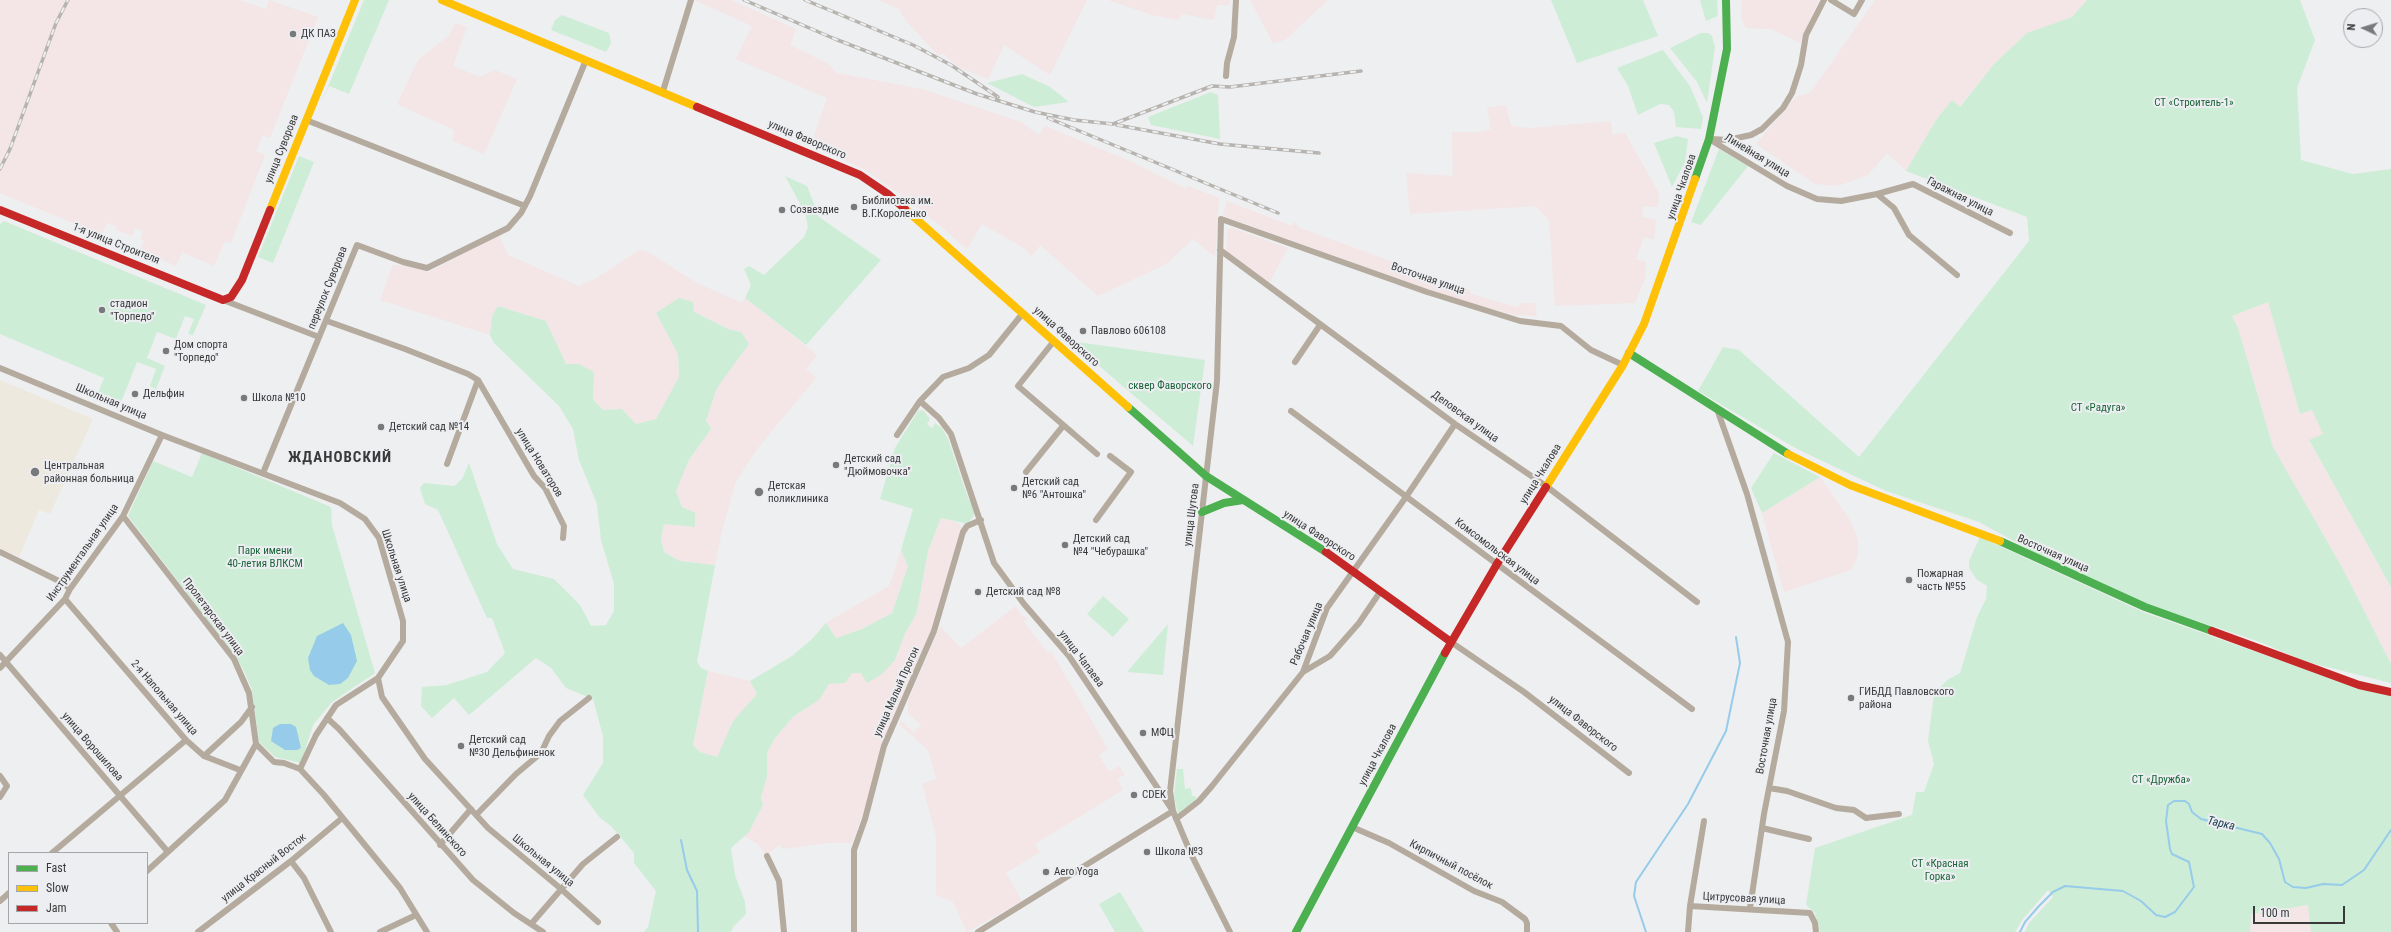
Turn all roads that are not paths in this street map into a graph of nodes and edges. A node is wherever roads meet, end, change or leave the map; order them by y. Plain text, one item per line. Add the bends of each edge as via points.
1 (355, 0) edge
2 (442, 0) edge
3 (691, 0) edge
4 (1236, 0) edge
5 (1726, 0) edge
6 (1824, 0) edge
7 (1832, 0) edge
8 (1862, 0) edge
9 (586, 60) junction
10 (1226, 76) dead end
11 (663, 91) junction
12 (306, 120) junction
13 (1709, 139) junction
14 (1877, 194) junction
15 (525, 206) junction
16 (0, 211) edge
17 (1221, 219) joint
18 (2010, 233) dead end
19 (1220, 250) junction
20 (1957, 274) dead end
21 (222, 300) junction
22 (1023, 313) junction
23 (327, 321) junction
24 (1320, 325) junction
25 (319, 338) junction
26 (1054, 342) junction
27 (1629, 353) junction
28 (1295, 362) dead end
29 (1623, 365) junction
30 (1, 370) edge
31 (478, 380) junction
32 (920, 401) junction
33 (1717, 409) junction
34 (1291, 412) dead end
35 (1456, 424) junction
36 (1063, 426) junction
37 (162, 435) junction
38 (897, 435) dead end
39 (1097, 454) dead end
40 (1110, 456) dead end
41 (448, 464) dead end
42 (1026, 472) dead end
43 (263, 473) junction
44 (1206, 476) junction
45 (1546, 486) junction
46 (1406, 497) junction
47 (1243, 500) junction
48 (1202, 512) junction
49 (123, 516) junction
50 (982, 520) junction
51 (1096, 520) dead end
52 (563, 538) dead end
53 (0, 552) edge
54 (1497, 564) junction
55 (1353, 571) junction
56 (70, 589) junction
57 (1380, 592) junction
58 (65, 599) junction
59 (1697, 602) dead end
60 (1450, 642) junction
61 (0, 655) edge
62 (7, 661) junction
63 (0, 668) edge
64 (1302, 672) junction
65 (378, 678) junction
66 (2391, 692) edge
67 (589, 698) dead end
68 (252, 707) junction
69 (1692, 709) dead end
70 (327, 718) junction
71 (186, 740) junction
72 (256, 744) junction
73 (204, 756) junction
74 (300, 769) junction
75 (240, 770) junction
76 (1629, 773) dead end
77 (0, 776) edge
78 (1769, 788) junction
79 (121, 795) junction
80 (0, 797) edge
81 (471, 808) junction
82 (1173, 811) junction
83 (477, 814) junction
84 (1899, 814) dead end
85 (341, 819) junction
86 (1176, 819) junction
87 (1704, 821) dead end
88 (1352, 827) junction
89 (1762, 828) junction
90 (617, 837) dead end
91 (1809, 839) dead end
92 (440, 844) junction
93 (55, 852) edge
94 (168, 852) junction
95 (767, 856) dead end
96 (291, 861) junction
97 (148, 870) edge
98 (560, 888) junction
99 (8, 894) edge
100 (0, 901) edge
101 (1690, 906) junction
102 (1750, 908) junction
103 (416, 915) junction
104 (598, 922) dead end
105 (532, 923) junction
106 (198, 932) edge
107 (331, 932) edge
108 (380, 932) edge
109 (427, 932) edge
110 (543, 932) edge
111 (784, 932) edge
112 (854, 932) edge
113 (978, 932) edge
114 (1230, 932) edge
115 (1296, 932) edge
116 (1527, 932) edge
117 (1688, 932) edge
118 (1816, 932) edge

1 - 12 street, улица Суворова
2 - 9 street, улица Фаворского
3 - 11 street
4 - 10 street via 1234,37
5 - 13 street, улица Чкалова via 1727,49
6 - 13 street, Линейная улица via 1806,35 1792,93 1783,108 1751,135 1728,140
7 - 8 street via 1854,14
9 - 11 street, улица Фаворского
9 - 15 street, переулок Суворова
11 - 22 street, улица Фаворского via 860,175 888,194
12 - 15 street
12 - 21 street, улица Суворова via 242,280 236,292
13 - 14 street, Линейная улица via 1787,186 1817,200 1841,201
13 - 27 street, улица Чкалова via 1644,324
14 - 18 street, Гаражная улица via 1914,184
14 - 20 street via 1894,208 1910,235
15 - 23 street, переулок Суворова via 508,228 430,268 415,266 357,245
16 - 21 street, 1-я улица Строителя
17 - 19 street, улица Шутова
17 - 29 street, Восточная улица via 1434,294 1520,321 1561,326 1591,350
19 - 24 street, Деповская улица
19 - 44 street, улица Шутова via 1217,381
21 - 25 street
22 - 26 street, улица Фаворского
22 - 32 street via 989,355 969,368 943,376
23 - 25 street, переулок Суворова
23 - 31 street via 405,349
24 - 28 street
24 - 35 street, Деповская улица
25 - 43 street, переулок Суворова
26 - 36 street via 1018,386
26 - 44 street, улица Фаворского
27 - 29 street, улица Чкалова
27 - 33 street, Восточная улица
29 - 45 street, улица Чкалова
30 - 37 street, Школьная улица
31 - 41 street
31 - 52 street, улица Новаторов via 534,476 545,488 564,526
32 - 38 street
32 - 50 street, улица Чапаева via 939,418 951,434
33 - 66 street, Восточная улица via 1775,447 1850,485 1912,510 1977,531 2145,607 2358,685
33 - 78 street, Восточная улица via 1747,494 1788,642 1784,711
34 - 46 street, Комсомольская улица
35 - 45 street, Деповская улица
35 - 46 street, Рабочая улица
36 - 39 street
36 - 42 street
37 - 43 street, Школьная улица
37 - 49 street, Инструментальная улица
40 - 51 street via 1131,472
43 - 65 street, Школьная улица via 340,503 365,519 379,538 403,621 403,641
44 - 47 street, улица Фаворского
44 - 48 street, улица Шутова
45 - 54 street, улица Чкалова
45 - 59 street, Деповская улица
46 - 54 street, Комсомольская улица
46 - 55 street, Рабочая улица
47 - 48 street via 1224,503
47 - 55 street, улица Фаворского via 1318,546
48 - 82 street, улица Шутова via 1170,791
49 - 56 street, Инструментальная улица
49 - 68 street, Пролетарская улица via 234,659 249,693
50 - 82 street, улица Чапаева via 994,563 1024,604 1069,656
50 - 112 street, улица Малый Прогон via 967,526 963,532 934,631 884,746 854,850
53 - 56 street via 63,583
54 - 60 street, улица Чкалова
54 - 69 street, Комсомольская улица
55 - 57 street, улица Фаворского
55 - 64 street, Рабочая улица via 1327,608
56 - 58 street, Инструментальная улица
57 - 60 street, улица Фаворского
57 - 64 street via 1359,623 1330,656
58 - 62 street, Инструментальная улица
58 - 71 street, 2-я Напольная улица
60 - 76 street, улица Фаворского via 1524,692
60 - 88 street, улица Чкалова
61 - 62 street, улица Ворошилова
62 - 63 street, Инструментальная улица
62 - 79 street, улица Ворошилова via 12,671
64 - 86 street, Рабочая улица via 1212,786 1199,801
65 - 70 street via 336,705
65 - 81 street, Школьная улица via 382,698 425,759
67 - 83 street via 560,721 541,753 516,774
68 - 72 street, Пролетарская улица
68 - 73 street via 241,722
70 - 74 street
70 - 92 street, улица Белинского
71 - 73 street, 2-я Напольная улица
71 - 79 street
72 - 74 street via 274,762
72 - 75 street
73 - 75 street
74 - 85 street via 324,795
75 - 94 street via 234,788 225,800
77 - 80 street via 8,786
78 - 84 street via 1787,791 1836,808 1854,810 1866,818
78 - 89 street, Восточная улица
79 - 93 street
79 - 94 street, улица Ворошилова
81 - 83 street, Школьная улица
81 - 92 street
82 - 86 street, улица Чапаева
82 - 113 street
83 - 98 street, Школьная улица via 488,828
85 - 96 street, улица Красный Восток
85 - 103 street via 400,888
86 - 114 street, улица Чапаева
87 - 101 street, Цитрусовая улица
88 - 115 street, улица Чкалова
88 - 116 street, Кирпичный посёлок via 1389,843 1474,891 1502,902 1525,919
89 - 91 street
89 - 102 street, Восточная улица
90 - 98 street via 583,864
92 - 105 street, улица Белинского via 474,880 514,913
94 - 97 street
95 - 111 street via 779,881
96 - 106 street, улица Красный Восток
96 - 107 street via 304,878
98 - 104 street, Школьная улица
98 - 105 street
99 - 100 street
101 - 102 street, Цитрусовая улица
101 - 117 street
102 - 118 street, Цитрусовая улица via 1810,913
103 - 108 street
103 - 109 street
105 - 110 street, улица Белинского

